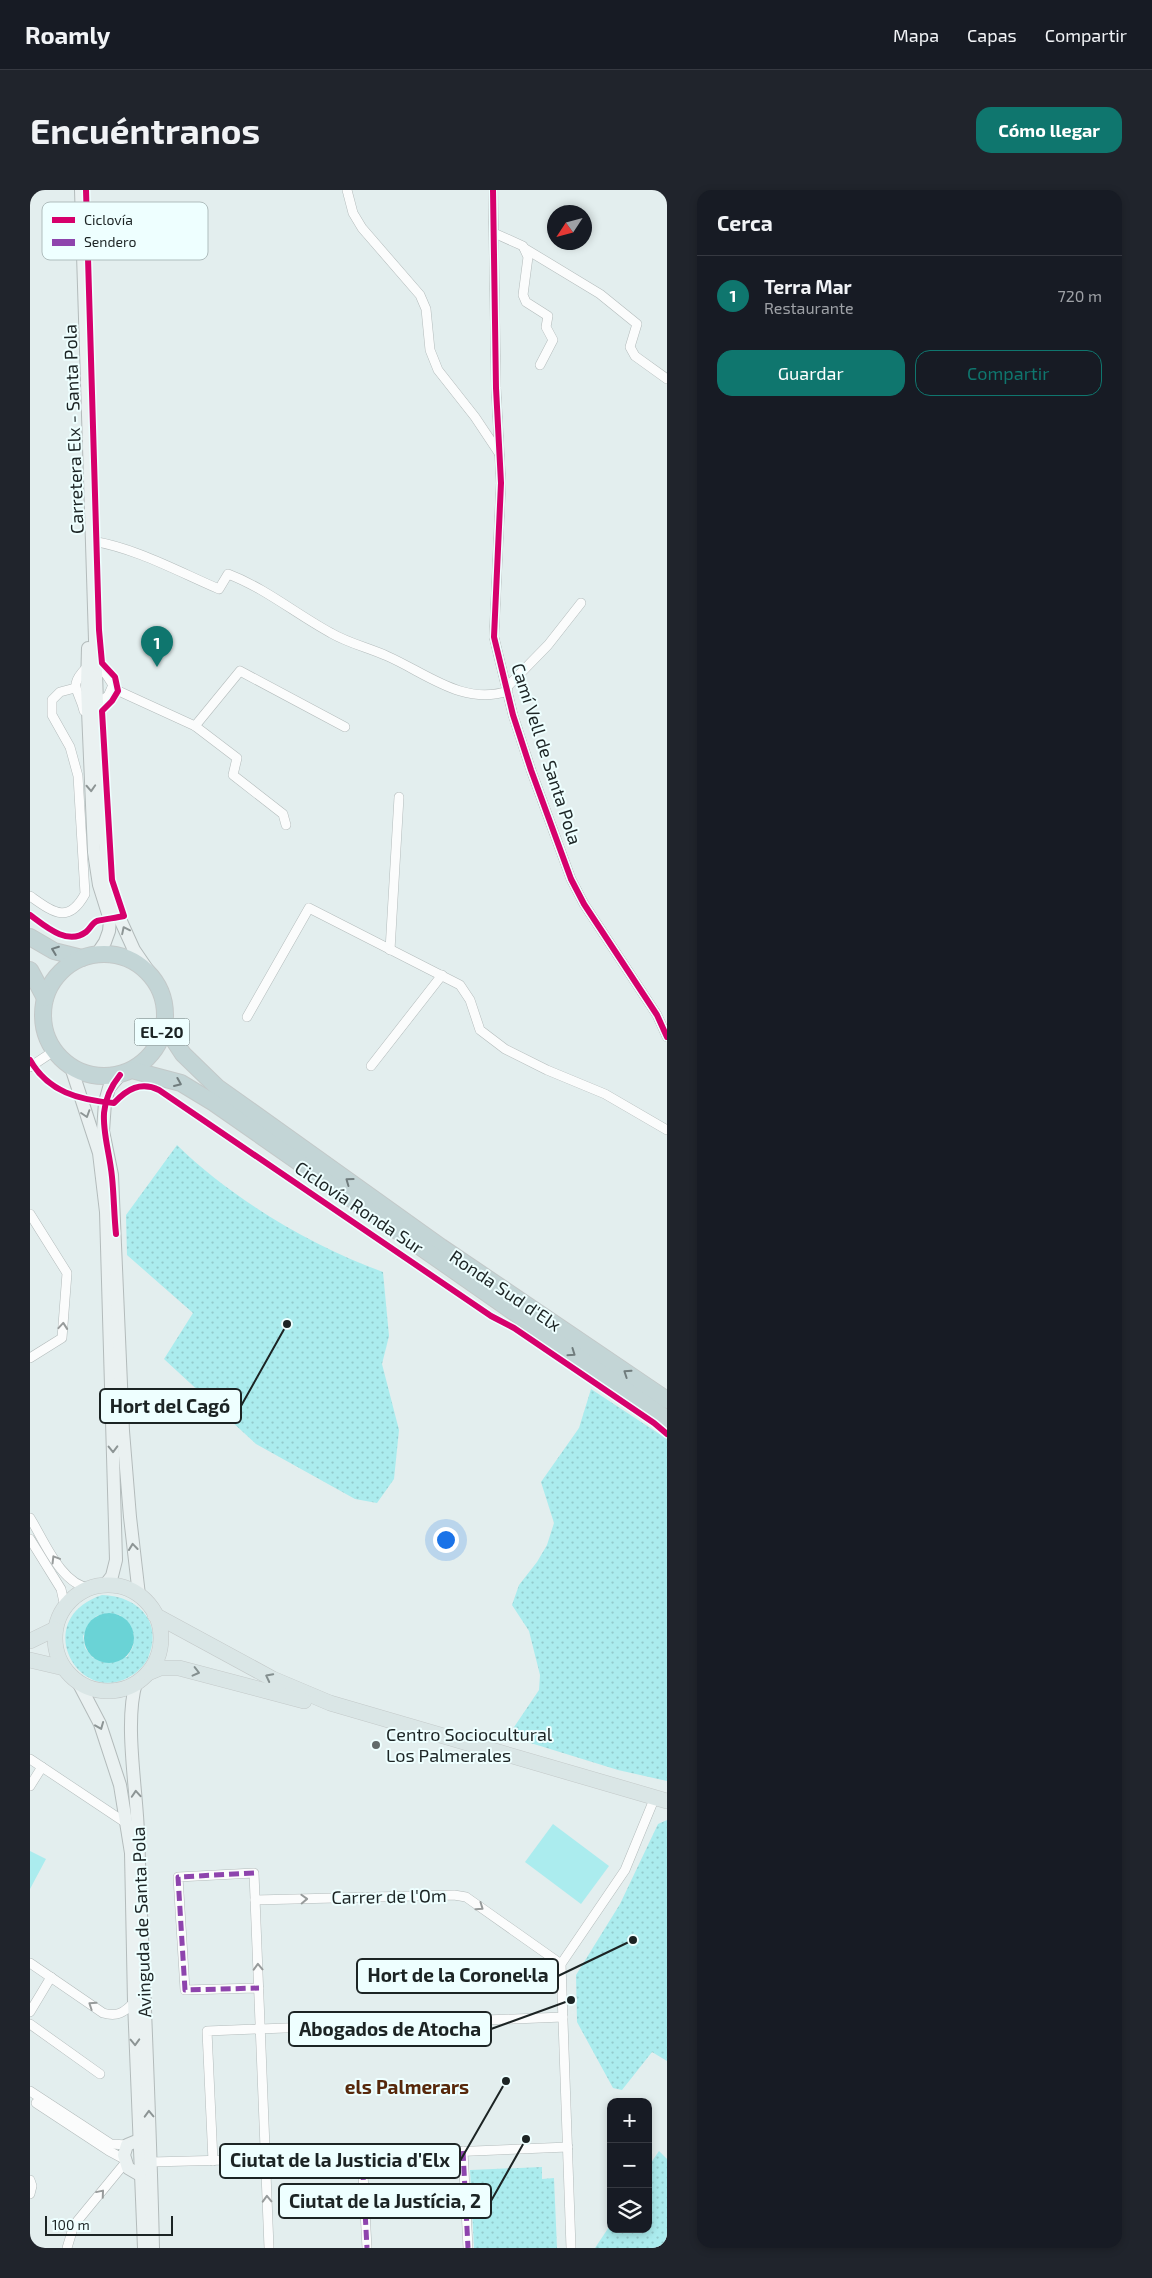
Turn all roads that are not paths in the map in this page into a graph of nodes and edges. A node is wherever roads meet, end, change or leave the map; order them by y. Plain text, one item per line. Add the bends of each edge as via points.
1 (347, 190) edge
2 (493, 190) edge
3 (494, 233) junction
4 (524, 248) junction
5 (76, 260) edge
6 (83, 260) edge
7 (540, 365) dead end
8 (667, 378) edge
9 (499, 453) junction
10 (92, 541) junction
11 (580, 603) dead end
12 (92, 668) junction
13 (75, 688) junction
14 (112, 688) junction
15 (507, 689) junction
16 (97, 704) junction
17 (196, 726) junction
18 (345, 727) dead end
19 (89, 739) junction
20 (399, 796) dead end
21 (286, 825) dead end
22 (30, 896) edge
23 (30, 937) edge
24 (390, 950) junction
25 (89, 956) junction
26 (30, 970) edge
27 (149, 972) junction
28 (442, 975) junction
29 (45, 998) junction
30 (247, 1017) dead end
31 (164, 1025) junction
32 (667, 1037) edge
33 (54, 1051) junction
34 (371, 1066) dead end
35 (30, 1067) edge
36 (71, 1068) junction
37 (126, 1072) junction
38 (667, 1130) edge
39 (30, 1214) edge
40 (30, 1358) edge
41 (667, 1400) edge
42 (667, 1419) edge
43 (30, 1518) edge
44 (30, 1539) edge
45 (97, 1587) junction
46 (139, 1595) junction
47 (65, 1607) junction
48 (155, 1615) junction
49 (55, 1629) junction
50 (30, 1641) edge
51 (30, 1660) edge
52 (64, 1668) junction
53 (148, 1673) junction
54 (78, 1682) junction
55 (136, 1683) junction
56 (330, 1706) junction
57 (30, 1759) edge
58 (42, 1767) junction
59 (30, 1786) edge
60 (658, 1801) edge
61 (667, 1810) edge
62 (126, 1823) junction
63 (255, 1900) junction
64 (30, 1963) edge
65 (561, 1964) junction
66 (51, 1977) junction
67 (259, 1988) junction
68 (134, 2002) junction
69 (30, 2012) edge
70 (563, 2017) junction
71 (30, 2024) edge
72 (260, 2028) junction
73 (100, 2074) dead end
74 (30, 2091) edge
75 (30, 2098) edge
76 (133, 2142) junction
77 (568, 2147) junction
78 (464, 2151) junction
79 (362, 2155) junction
80 (265, 2159) junction
81 (125, 2161) junction
82 (213, 2161) junction
83 (151, 2162) junction
84 (140, 2175) junction
85 (30, 2180) edge
86 (30, 2194) edge
87 (67, 2248) edge
88 (144, 2248) edge
89 (153, 2248) edge
90 (269, 2248) edge
91 (367, 2248) edge
92 (468, 2248) edge
93 (571, 2248) edge

1 - 9 street, Camí Vell de Santa Pola via 353,213 362,228 420,295 426,309 430,350 438,370
2 - 3 street
3 - 4 street
3 - 9 street
4 - 7 street via 528,257 523,295 526,302 548,316 546,328 553,340
4 - 8 street via 600,294 637,324 630,347 634,356
5 - 12 main road, Carretera Elx - Santa Pola via 88,650
6 - 10 main road, Carretera Elx - Santa Pola
9 - 15 street, Camí Vell de Santa Pola via 501,483 494,637
10 - 12 main road, Carretera Elx - Santa Pola
10 - 15 street via 106,542 220,589 228,574 234,576 332,634 388,656 432,680 465,693 492,697
11 - 15 street via 548,645
12 - 13 street via 77,678
12 - 14 street via 110,678
12 - 16 main road, Carretera Elx - Santa Pola
12 - 19 main road, Carretera Elx - Santa Pola
13 - 19 street via 82,702
13 - 22 street via 60,692 52,700 52,715 70,747 78,776 85,894 78,908 66,914 50,910
14 - 16 street via 108,696
14 - 17 street
15 - 32 street, Camí Vell de Santa Pola via 531,770 571,879 584,904 658,1015
27 -> 16 main road, Carretera Elx - Santa Pola via 134,950 119,917 107,878
17 - 18 street via 240,672
17 - 21 street via 237,758 232,776 283,814
19 -> 25 main road, Carretera Elx - Santa Pola via 94,852 99,885 110,920 106,942
20 - 24 street
25 -> 23 highway via 54,950
24 - 28 street
24 - 30 street via 308,908
25 - 27 highway via 125,958
25 - 29 highway, EL-20 via 66,967 53,981
26 - 29 highway
27 - 31 highway, EL-20 via 160,991
28 - 34 street
28 - 38 street via 460,985 470,1000 480,1030 505,1049 604,1094
29 - 33 highway, EL-20 via 42,1017 45,1035
31 - 37 highway, EL-20 via 158,1043 147,1059
41 -> 31 highway, Ronda Sud d'Elx / EL-20 via 441,1247 217,1087 183,1054
33 - 35 street
33 - 36 highway, EL-20
36 - 37 highway, EL-20 via 103,1077
36 -> 45 main road via 99,1154 106,1212 116,1560 112,1576
37 -> 42 highway, Ronda Sud d'Elx / EL-20 via 181,1083 214,1103
46 -> 37 main road via 123,1431 112,1175 104,1131 109,1088
40 -> 39 street via 62,1338 67,1273
45 -> 43 street via 77,1585 66,1576
44 - 47 street via 61,1589
45 - 46 main road via 122,1587
45 - 47 main road via 76,1596
46 - 48 main road
47 - 49 main road
48 - 53 main road via 160,1629 160,1645
56 -> 48 main road
49 - 50 main road
49 - 52 main road via 56,1650
51 - 52 main road
52 - 54 main road
53 - 55 main road
53 -> 56 main road via 160,1668 178,1668
54 - 55 main road via 107,1692 122,1690
54 -> 62 main road, Avinguda de Santa Pola via 102,1733 120,1785
83 -> 55 main road, Avinguda de Santa Pola via 132,1726 132,1697
56 - 60 main road
57 - 58 street
58 - 59 street
58 - 62 street
60 - 61 main road
60 - 65 street via 625,1870
62 - 68 main road, Avinguda de Santa Pola via 131,1853
63 -> 65 street, Carrer de l'Om via 466,1897
67 -> 63 street
63 - 67 street via 254,1873 178,1877 185,1990
64 - 66 street
65 - 70 street
68 -> 66 street via 120,2014 103,2013
66 - 69 street
67 - 72 street
68 -> 76 main road, Avinguda de Santa Pola
70 - 72 street
70 - 77 street
71 - 73 street
72 - 80 street
72 - 82 street via 207,2031
74 - 76 street via 111,2144
75 - 81 street
76 - 81 main road, Avinguda de Santa Pola via 124,2150
76 - 83 main road, Avinguda de Santa Pola via 145,2145
76 - 84 main road, Avinguda de Santa Pola
77 - 78 street
77 - 93 street
78 - 79 street
78 - 92 street
79 - 80 street
79 - 91 street
80 - 82 street
90 -> 80 street
81 - 84 main road via 132,2171
87 -> 81 street via 74,2225
82 - 83 street
83 - 84 main road via 146,2172
83 - 89 main road, Avinguda de Santa Pola
84 - 88 main road, Avinguda de Santa Pola
85 - 86 street

